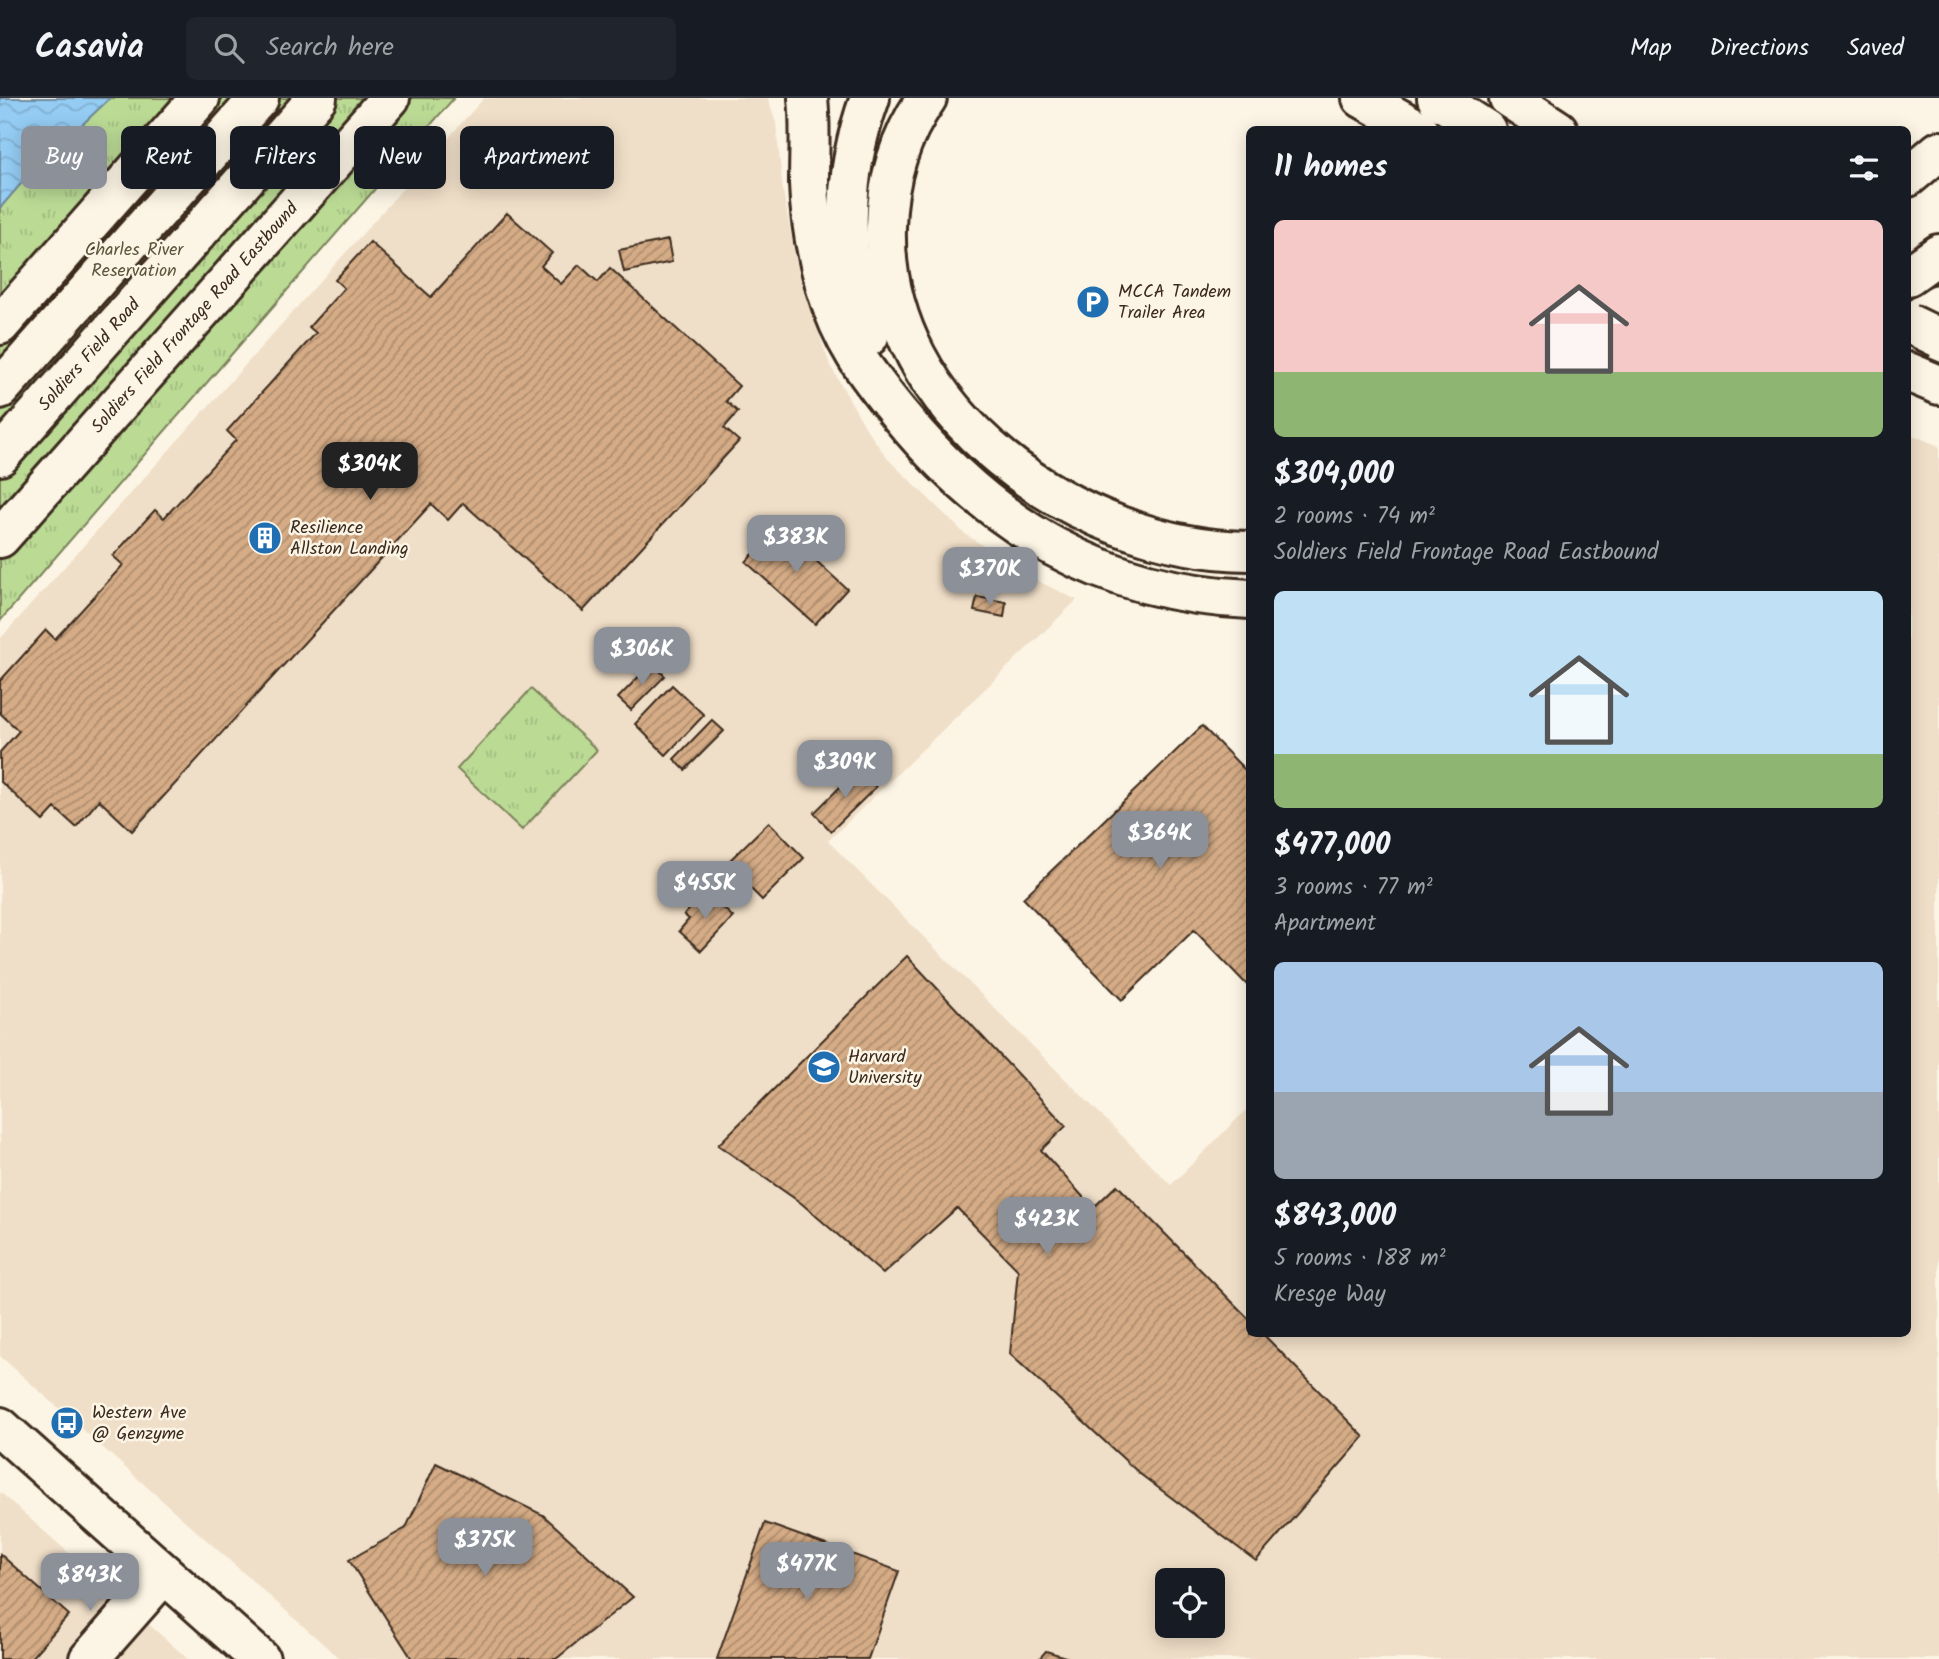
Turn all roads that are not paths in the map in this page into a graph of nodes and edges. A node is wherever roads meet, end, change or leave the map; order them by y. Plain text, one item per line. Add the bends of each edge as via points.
1 (200, 98) edge
2 (259, 98) edge
3 (317, 98) edge
4 (390, 98) edge
5 (808, 98) edge
6 (870, 98) edge
7 (927, 98) edge
8 (1362, 98) edge
9 (1437, 98) edge
10 (1509, 98) edge
11 (1412, 126) edge
12 (1480, 126) edge
13 (1552, 126) edge
14 (1939, 151) edge
15 (1911, 174) edge
16 (1939, 254) edge
17 (1911, 274) edge
18 (1939, 304) edge
19 (1911, 322) edge
20 (0, 325) edge
21 (1911, 325) edge
22 (1939, 338) edge
23 (1911, 373) edge
24 (1939, 385) edge
25 (0, 389) edge
26 (908, 424) junction
27 (0, 456) edge
28 (0, 538) edge
29 (1246, 551) edge
30 (1246, 599) edge
31 (0, 1427) edge
32 (164, 1574) junction
33 (89, 1659) edge
34 (260, 1659) edge

1 - 20 main road
2 - 25 main road
3 - 27 main road, Soldiers Field Road
4 - 28 main road, Soldiers Field Frontage Road Eastbound
5 - 26 main road via 811,212 826,289 852,352
6 - 26 main road via 852,175 850,258 860,313
7 - 29 main road via 904,139 891,179 886,258 903,327 917,358 945,399 993,450 1063,501 1149,536
8 - 11 main road
9 - 12 main road
10 - 13 main road
14 - 15 main road
16 - 17 main road
18 - 19 main road
21 - 22 main road, bridge
23 - 24 main road
26 - 30 main road via 972,492 1059,550 1149,584
31 - 32 main road
32 - 33 main road
32 - 34 main road

